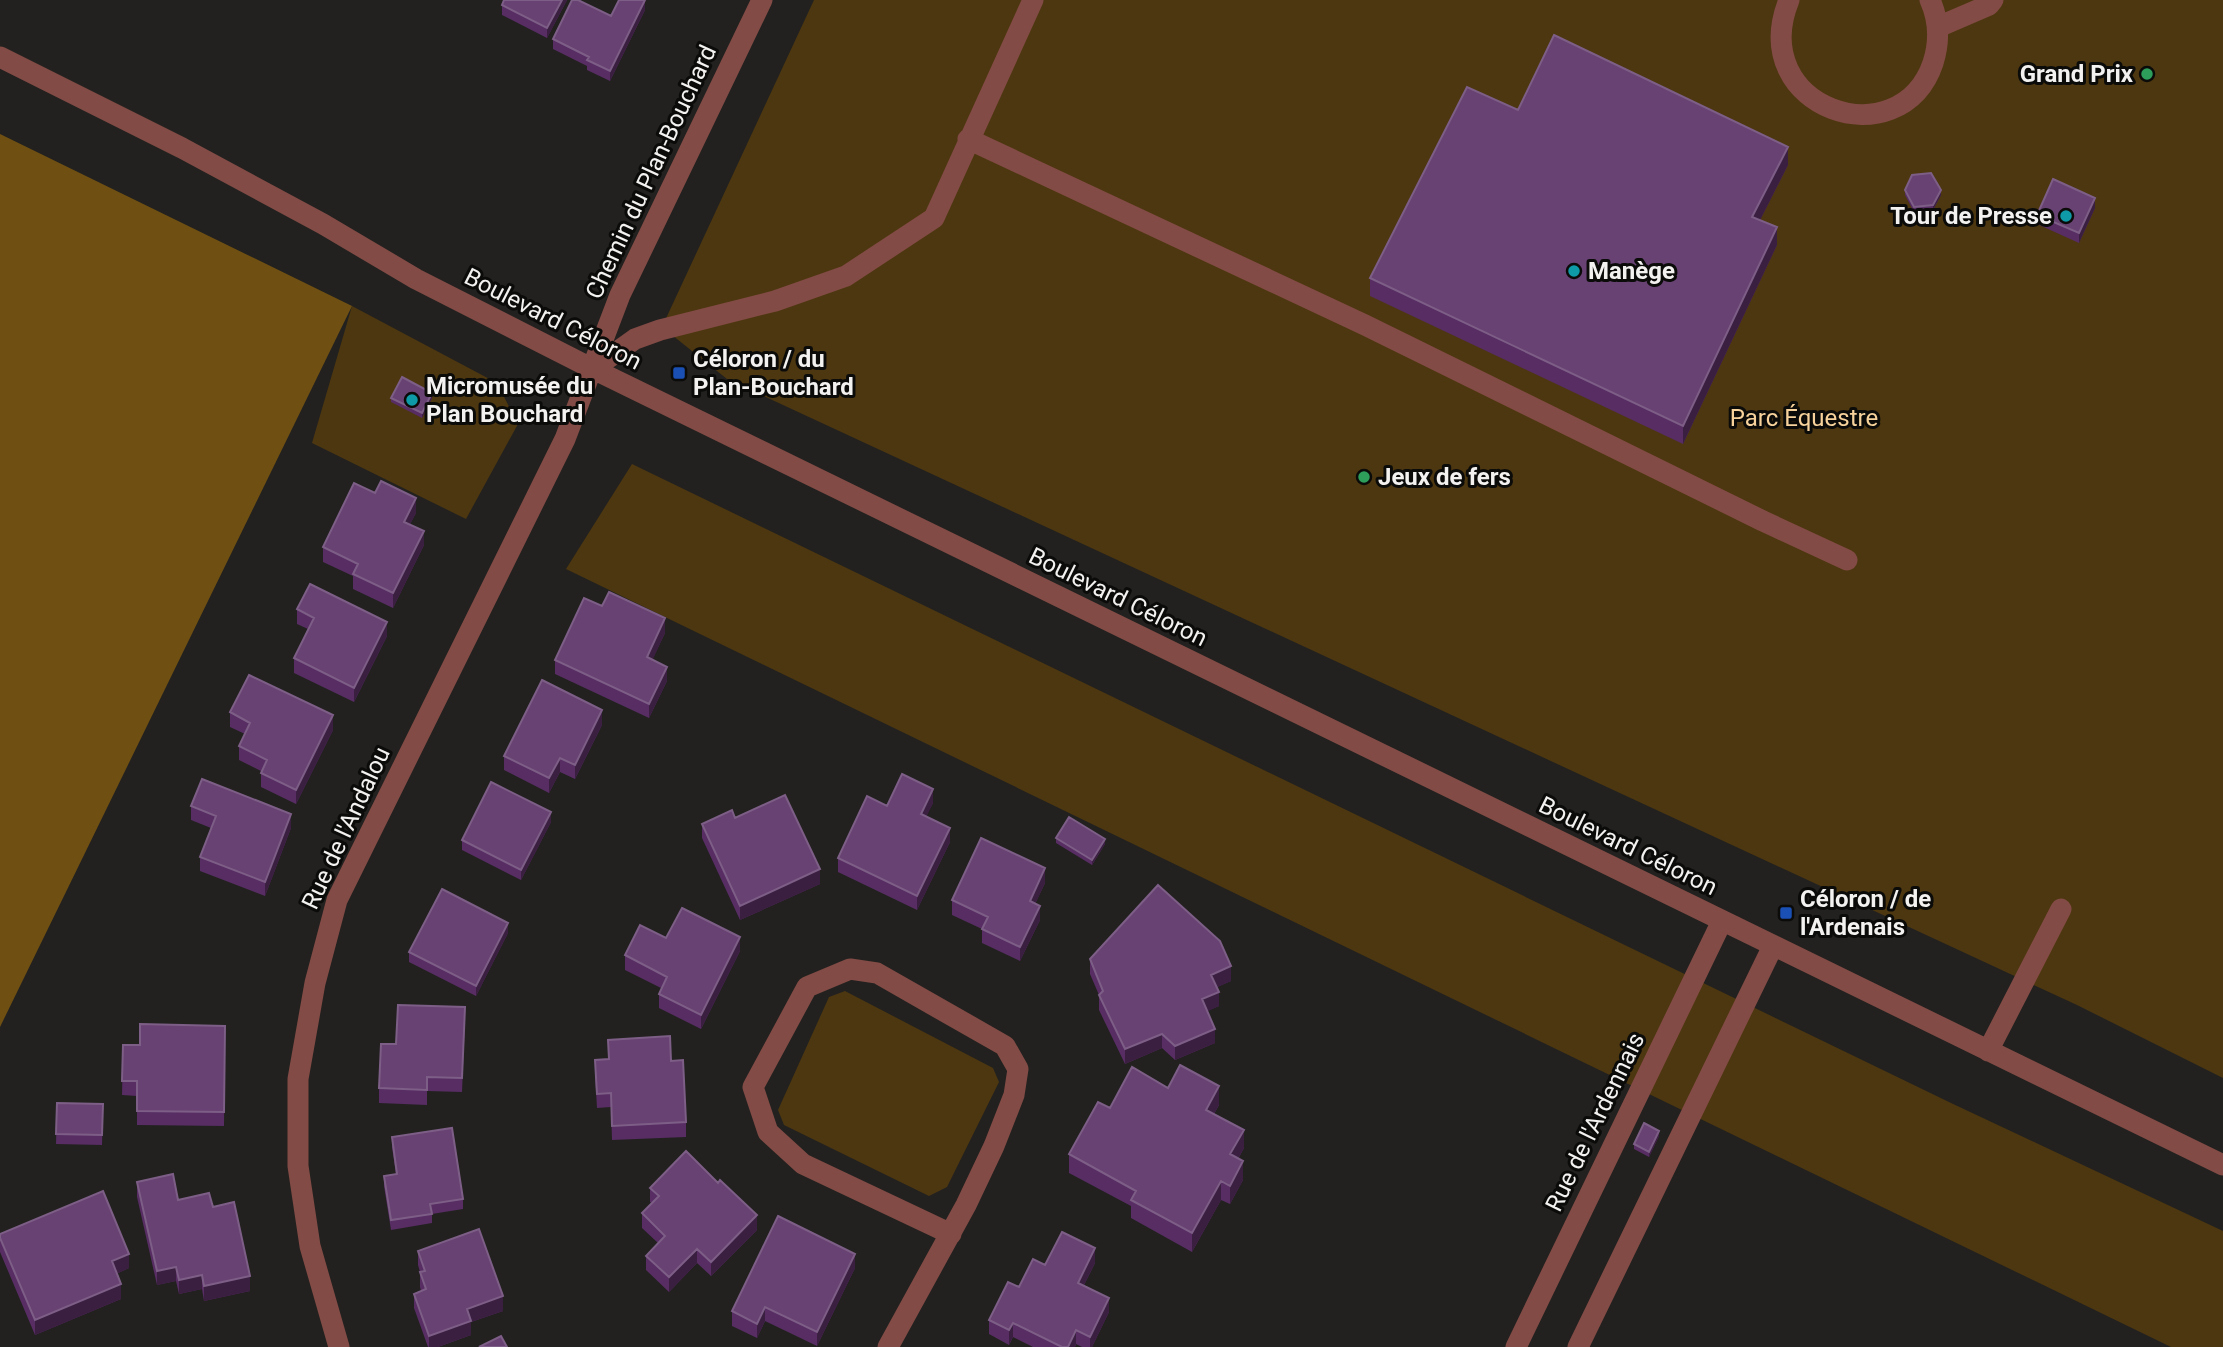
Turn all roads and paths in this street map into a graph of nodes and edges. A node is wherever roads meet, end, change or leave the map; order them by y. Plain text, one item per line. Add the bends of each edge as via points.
1 (762, 0) edge
2 (1033, 0) edge
3 (1789, 0) edge
4 (1930, 0) edge
5 (1993, 0) edge
6 (1938, 27) junction
7 (0, 57) edge
8 (968, 139) junction
9 (593, 369) junction
10 (1847, 560) dead end
11 (2061, 909) dead end
12 (1722, 921) junction
13 (1773, 946) junction
14 (1988, 1051) junction
15 (2223, 1165) edge
16 (951, 1234) junction
17 (332, 1345) edge
18 (888, 1347) edge
19 (1516, 1347) edge
20 (1578, 1347) edge

1 - 9 street, Chemin du Plan-Bouchard via 620,295
2 - 8 street
3 - 6 street via 1781,19 1780,45 1787,69 1802,91 1822,106 1846,114 1872,114 1897,106 1916,92 1930,72
4 - 6 street
5 - 6 street
7 - 9 street, Boulevard Céloron via 182,148 416,279
8 - 9 street via 934,218 846,276 775,301 635,339
8 - 10 street via 1365,325
9 - 12 street, Boulevard Céloron
9 - 17 street, Rue de l'Andalou via 565,439 337,900 314,984 298,1079 298,1166
11 - 14 street
12 - 13 street, Boulevard Céloron
12 - 19 street, Rue de l'Ardennais
13 - 14 street, Boulevard Céloron
13 - 20 street
14 - 15 street, Boulevard Céloron
16 - 16 street via 995,1146 1014,1095 1018,1069 1004,1046 877,974 850,969 807,987 753,1087 768,1132 803,1164
16 - 18 street

